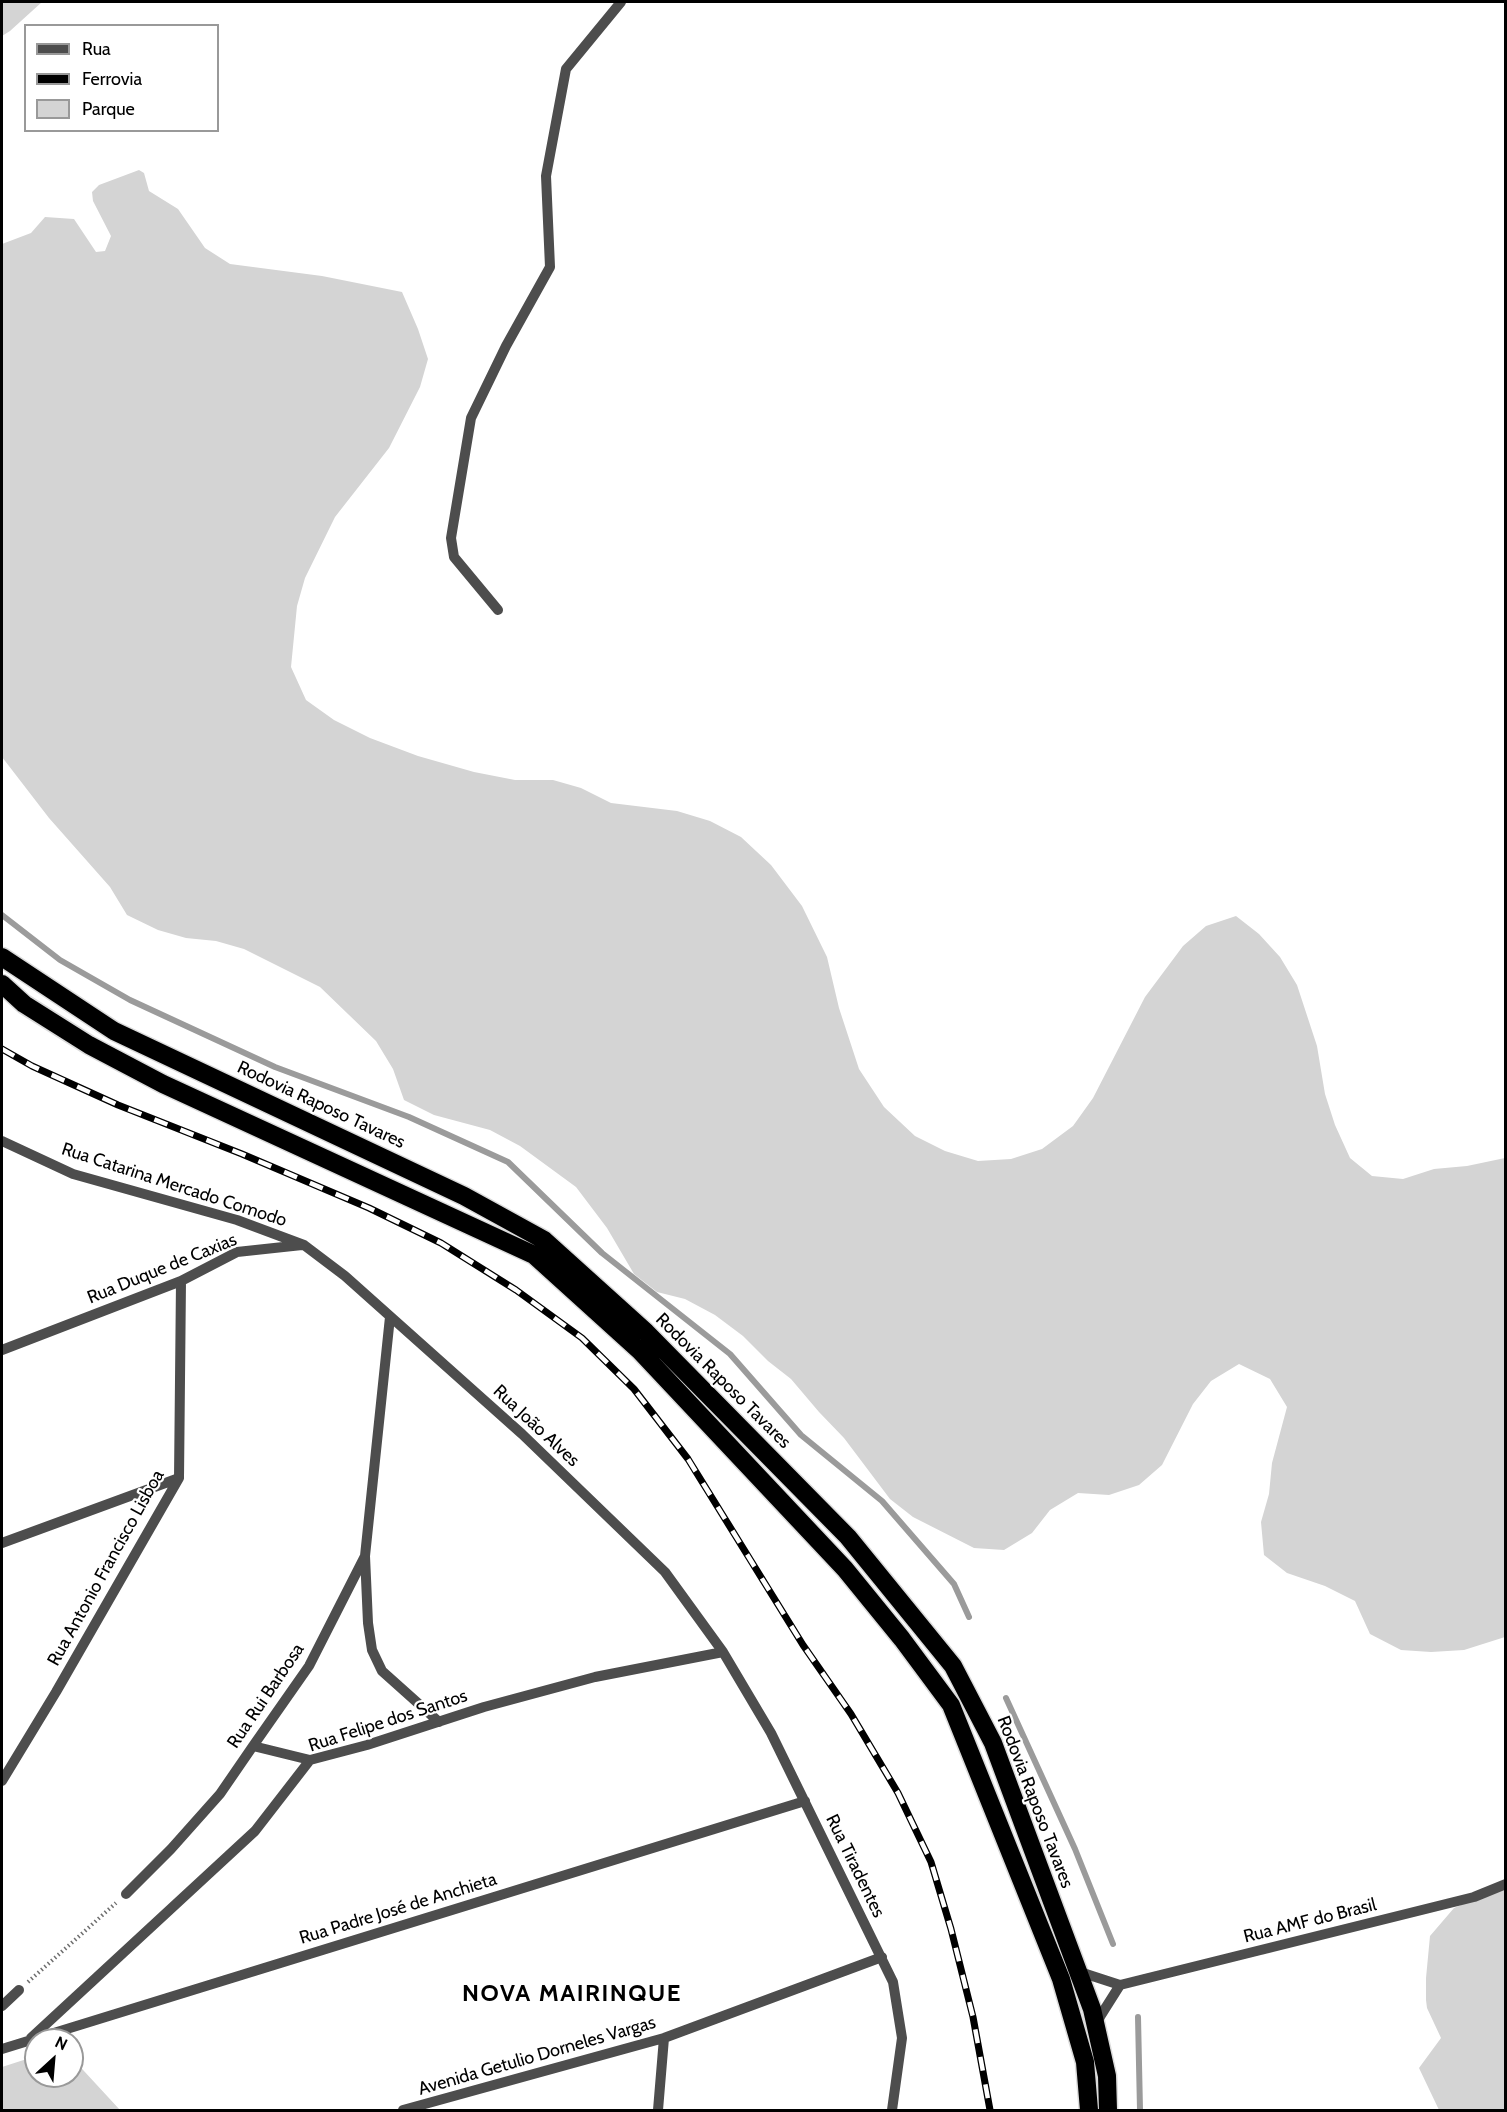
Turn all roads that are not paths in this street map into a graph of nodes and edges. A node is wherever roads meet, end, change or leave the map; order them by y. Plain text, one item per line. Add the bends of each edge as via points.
1 (621, 2) edge
2 (498, 610) dead end
3 (2, 957) edge
4 (2, 984) edge
5 (2, 1141) edge
6 (304, 1245) junction
7 (181, 1281) junction
8 (390, 1317) junction
9 (2, 1350) edge
10 (178, 1478) junction
11 (2, 1543) edge
12 (365, 1556) junction
13 (723, 1652) junction
14 (439, 1722) junction
15 (254, 1746) junction
16 (310, 1760) junction
17 (2, 1781) edge
18 (805, 1801) junction
19 (1506, 1884) edge
20 (126, 1894) road end
21 (882, 1957) junction
22 (1080, 1972) junction
23 (1120, 1985) junction
24 (19, 1990) road end
25 (2, 2006) edge
26 (1095, 2024) junction
27 (41, 2028) edge
28 (69, 2028) edge
29 (664, 2038) junction
30 (24, 2042) edge
31 (3, 2051) edge
32 (402, 2110) edge
33 (658, 2110) edge
34 (892, 2110) edge
35 (1089, 2110) edge
36 (1108, 2110) edge

1 - 2 street via 566,69 546,176 550,267 471,418 451,538 454,557
3 - 22 highway, Rodovia Raposo Tavares via 114,1031 464,1196 544,1240 646,1332 848,1537 953,1666 993,1743
4 - 35 highway, Rodovia Raposo Tavares via 24,1004 89,1045 163,1084 534,1255 639,1351 845,1569 951,1705 1061,1979 1085,2062
5 - 6 street, Rua Catarina Mercado Comodo via 73,1174 237,1220
6 - 7 street, Rua Duque de Caxias via 237,1252
6 - 8 street, Rua João Alves
7 - 9 street, Rua Duque de Caxias
7 - 10 street, Rua Antonio Francisco Lisboa
8 - 12 street, Rua Rui Barbosa
8 - 13 street, Rua João Alves via 522,1434 665,1572
10 - 11 street
10 - 17 street, Rua Antonio Francisco Lisboa
12 - 14 street via 372,1650 382,1671
12 - 15 street, Rua Rui Barbosa via 309,1666
13 - 14 street, Rua Felipe dos Santos via 612,1673
13 - 18 street, Rua Tiradentes
14 - 16 street, Rua Felipe dos Santos
15 - 16 street
15 - 20 street, Rua Rui Barbosa via 220,1794
16 - 27 street, Rua Felipe dos Santos via 255,1831
18 - 21 street, Rua Tiradentes
18 - 28 street, Rua Padre José de Anchieta
19 - 23 street, Rua AMF do Brasil via 1474,1897
21 - 29 street, Avenida Getulio Dorneles Vargas
21 - 34 street, Rua Tiradentes via 893,1982 902,2038
22 - 23 street
22 - 26 highway, Rodovia Raposo Tavares
23 - 26 street
24 - 25 street
26 - 36 highway, Rodovia Raposo Tavares via 1107,2076
29 - 32 street, Avenida Getulio Dorneles Vargas
29 - 33 street
30 - 31 street, Rua Padre José de Anchieta

